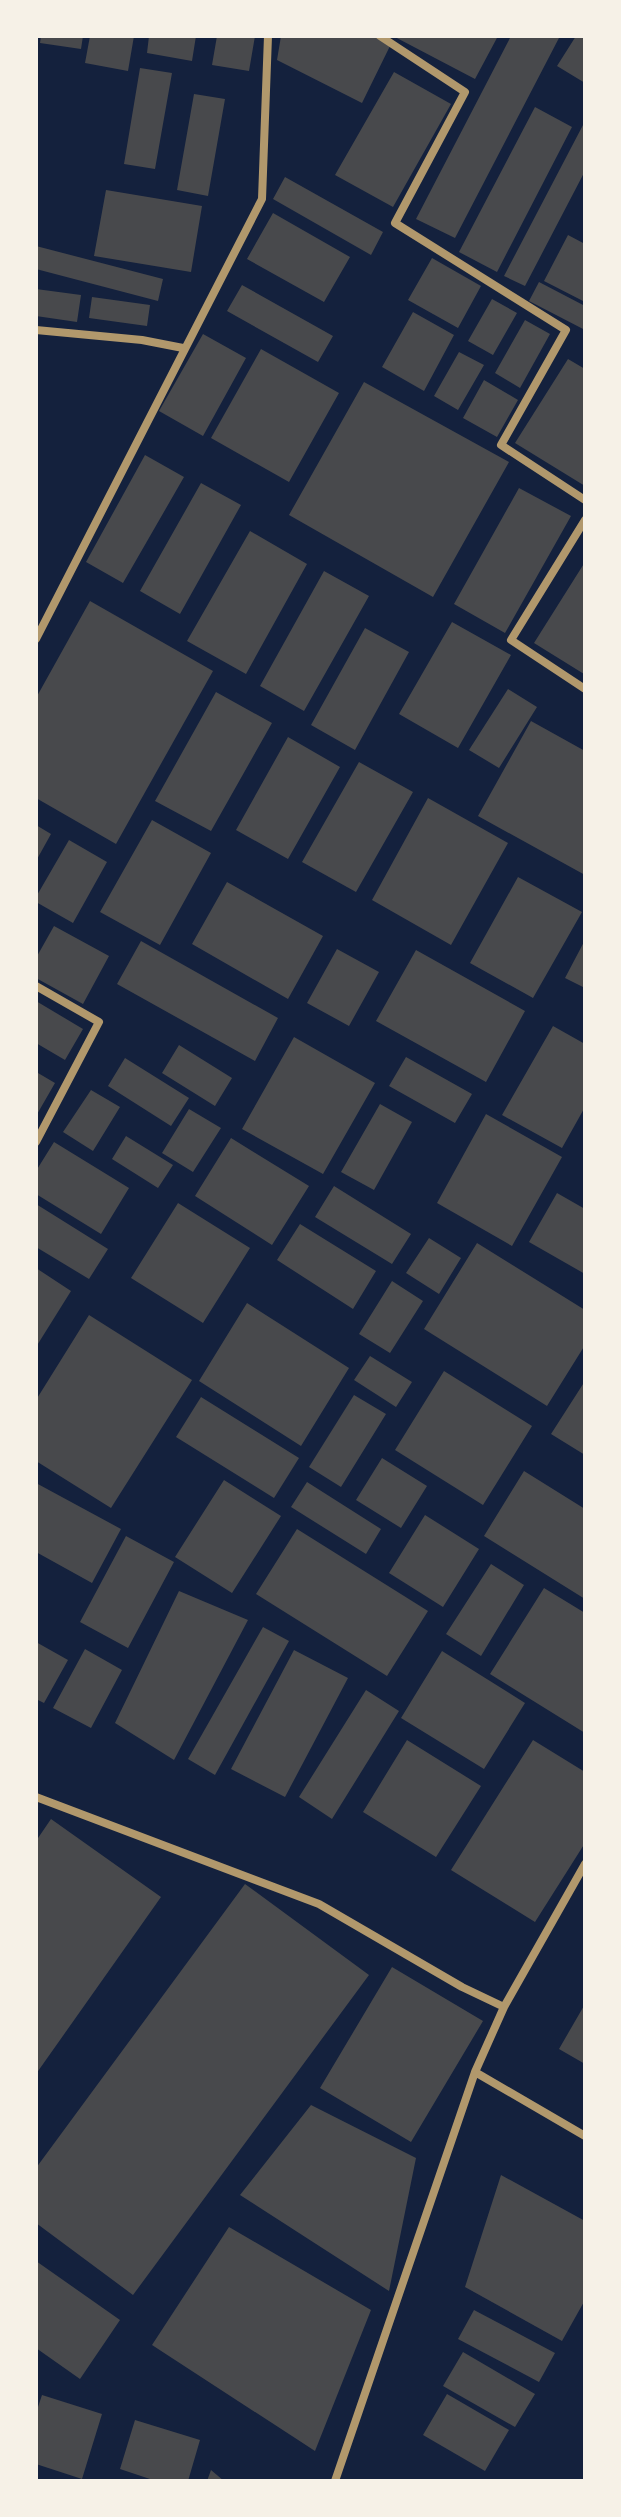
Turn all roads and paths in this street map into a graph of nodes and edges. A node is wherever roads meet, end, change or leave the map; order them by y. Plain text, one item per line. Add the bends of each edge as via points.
1 (268, 36) edge
2 (380, 36) edge
3 (36, 330) edge
4 (183, 348) junction
5 (585, 500) edge
6 (585, 520) edge
7 (36, 639) edge
8 (585, 689) edge
9 (36, 986) edge
10 (36, 1142) edge
11 (36, 1797) edge
12 (585, 1864) edge
13 (504, 2007) junction
14 (475, 2072) junction
15 (585, 2136) edge
16 (335, 2481) edge

1 - 4 street via 262,199
2 - 5 street via 465,92 395,223 566,330 501,445
3 - 4 street
4 - 7 street
6 - 8 street via 511,640
9 - 10 street via 99,1022
11 - 13 street via 319,1904
12 - 13 street
13 - 14 street
14 - 15 street
14 - 16 street

